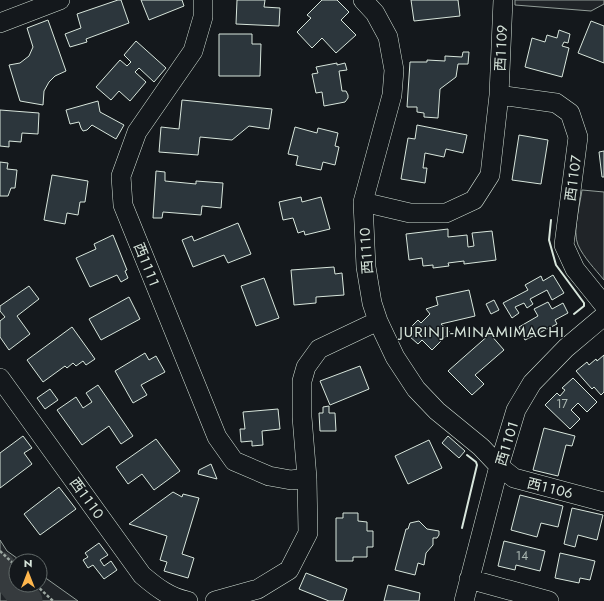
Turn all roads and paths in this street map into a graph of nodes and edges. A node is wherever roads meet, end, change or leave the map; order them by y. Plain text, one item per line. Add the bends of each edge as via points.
1 (60, 0) edge
2 (203, 0) edge
3 (363, 0) edge
4 (503, 0) edge
5 (0, 24) edge
6 (499, 95) junction
7 (363, 202) junction
8 (604, 305) edge
9 (604, 316) edge
10 (378, 321) junction
11 (0, 378) edge
12 (499, 466) junction
13 (307, 478) junction
14 (604, 502) edge
15 (0, 551) edge
16 (8, 558) edge
17 (469, 579) junction
18 (44, 593) edge
19 (53, 601) edge
20 (188, 601) edge
21 (215, 601) edge
22 (464, 601) edge
23 (549, 601) edge

1 - 5 street
2 - 13 street, 西１１１１ via 203,17 193,51 137,132 121,176 123,205 217,436 234,461 269,476 291,480
3 - 7 street, 西１１１０ via 375,13 388,37 394,70 392,95
4 - 6 street, 西１１０９
6 - 7 street, 西１１０９ via 490,175 474,200 446,213 410,213
6 - 8 street, 西１１０７ via 556,103 570,113 578,137 564,245 575,269
7 - 10 street, 西１１１０ via 366,267
9 - 12 street, 西１１０１ via 566,348 532,383 516,410
10 - 12 street, 西１１１０ via 395,357 416,389 437,411 481,446
10 - 13 street via 319,349 306,367 302,381 302,417
11 - 20 street, 西１１１０ via 142,575 157,588
12 - 14 street, 西１１０６ via 514,478
12 - 17 street, 西１１０１
13 - 21 street via 308,533 289,570 258,589
15 - 16 path
17 - 22 street, 西１１０１
17 - 23 street
18 - 19 path

